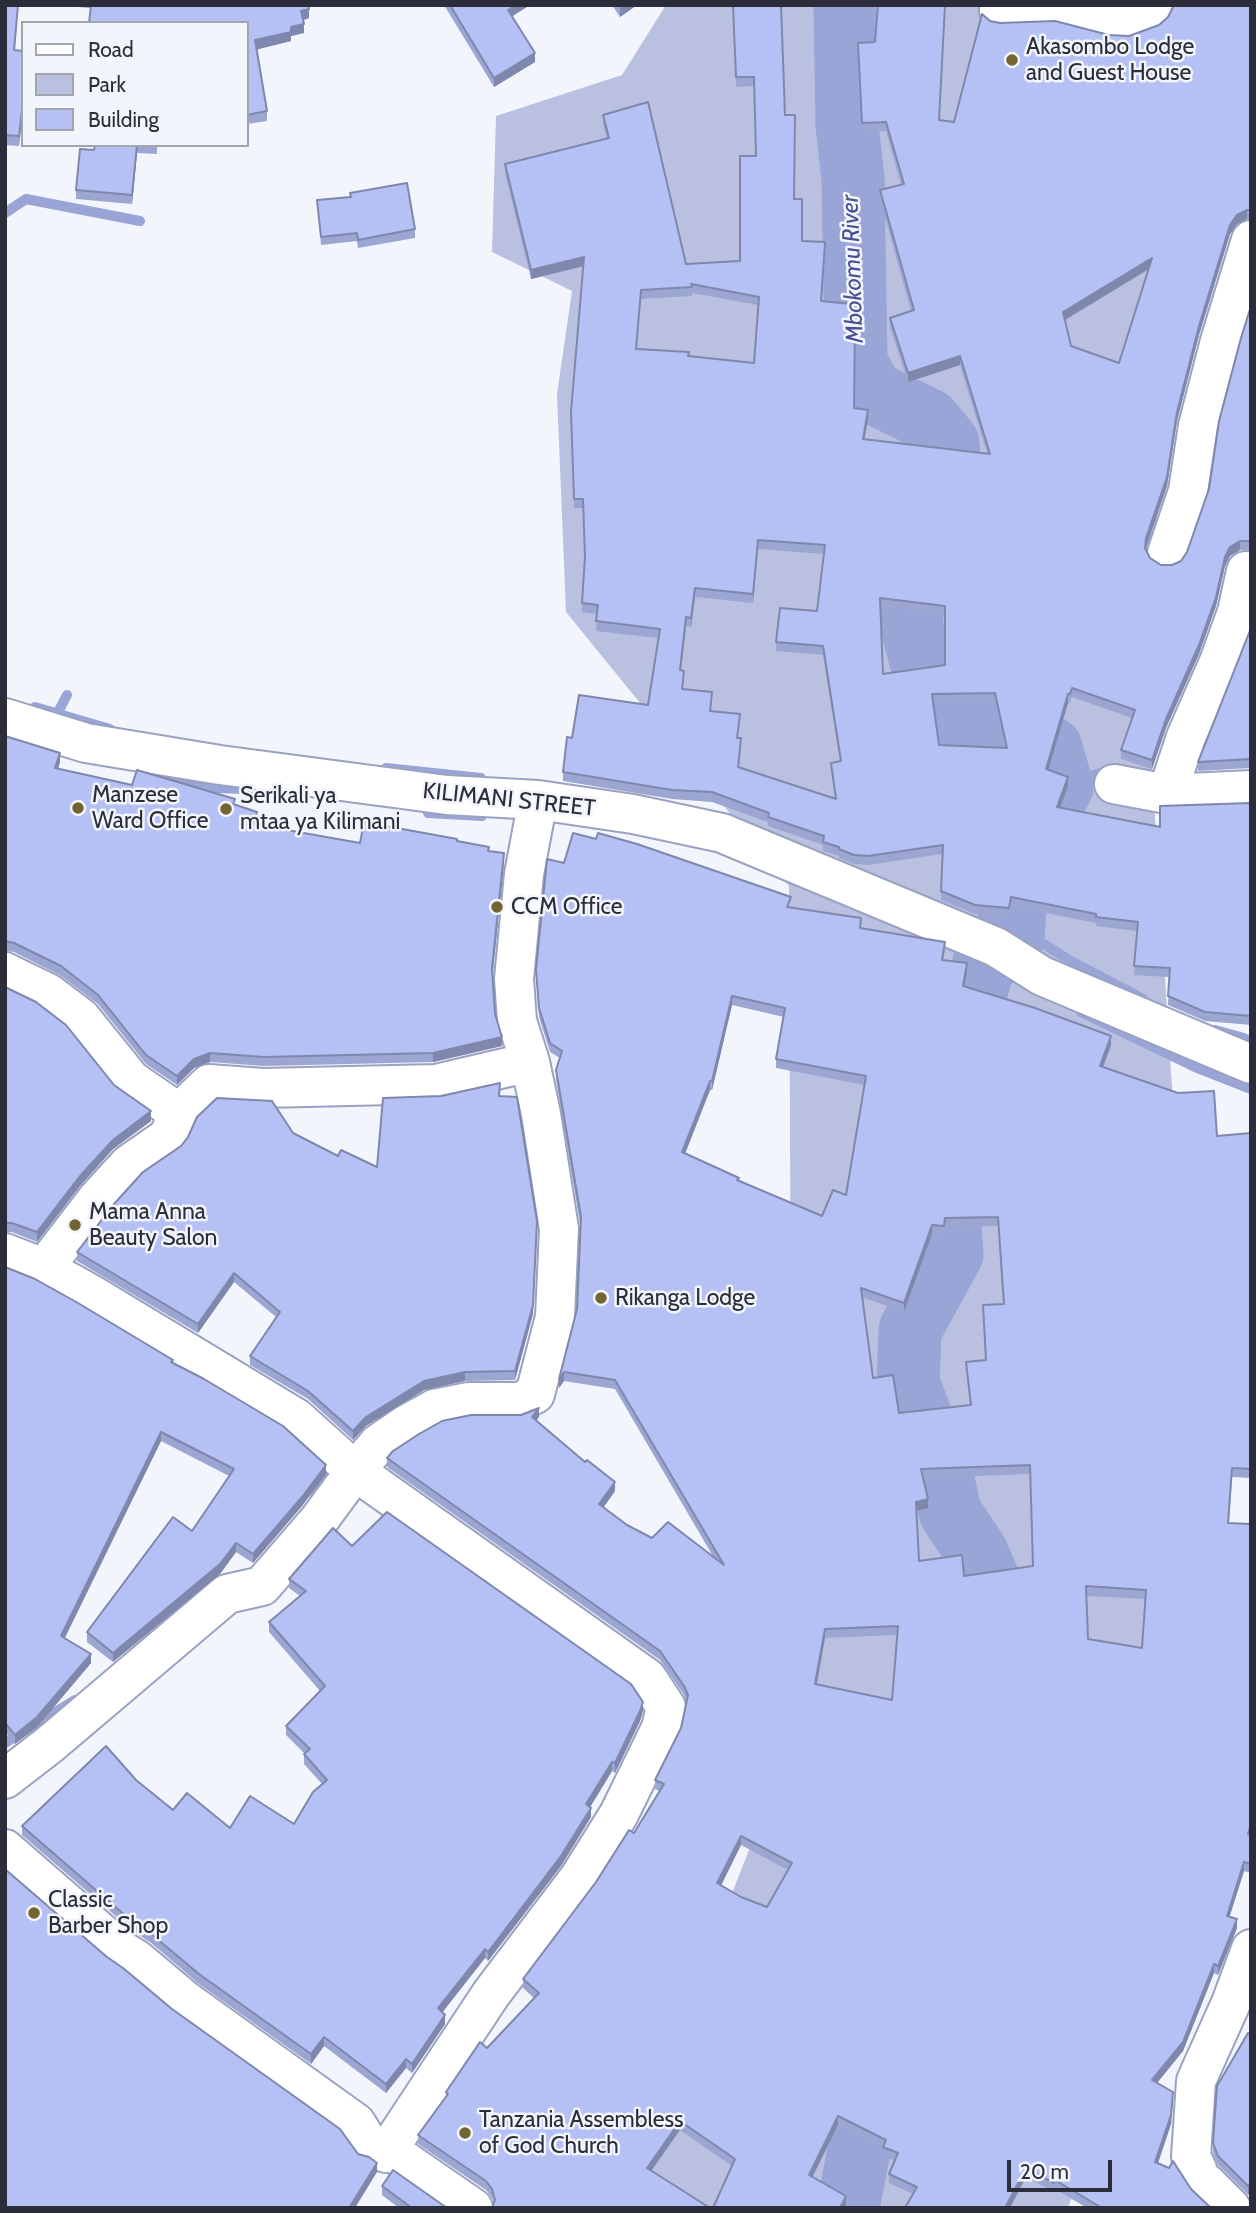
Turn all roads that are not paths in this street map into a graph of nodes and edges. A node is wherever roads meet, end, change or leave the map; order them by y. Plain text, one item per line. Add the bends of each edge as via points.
1 (1156, 5) edge
2 (999, 10) dead end
3 (1251, 240) edge
4 (1167, 553) dead end
5 (1246, 571) dead end
6 (5, 718) edge
7 (1114, 784) dead end
8 (1251, 790) edge
9 (1167, 794) junction
10 (538, 800) junction
11 (5, 972) edge
12 (530, 1062) junction
13 (1251, 1064) edge
14 (179, 1113) junction
15 (5, 1254) edge
16 (44, 1268) junction
17 (355, 1471) junction
18 (5, 1779) edge
19 (5, 1849) edge
20 (1251, 1949) edge
21 (386, 2152) junction
22 (1211, 2187) edge
23 (473, 2208) edge

1 - 2 street via 1129,23 1058,8
3 - 4 street via 1198,426 1188,491
5 - 9 street via 1237,612 1185,737
6 - 10 street, KILIMANI STREET via 86,743 220,765 447,795
7 - 9 street
8 - 9 street
10 - 12 street via 524,874 513,979 517,1021
10 - 13 street, KILIMANI STREET via 722,833 996,947 1042,976
11 - 14 street via 48,993 81,1018 131,1080
12 - 14 street via 436,1084 263,1088 209,1084
12 - 17 street via 559,1229 555,1317 535,1394 520,1402 469,1402 434,1409 378,1444
14 - 16 street via 168,1138 129,1164
15 - 16 street
16 - 17 street via 296,1419
17 - 18 street via 262,1586 227,1594
17 - 21 street via 647,1678 666,1712 619,1814 579,1878 491,1994
19 - 21 street via 121,1950 356,2123
20 - 22 street via 1196,2081 1191,2157
21 - 23 street

